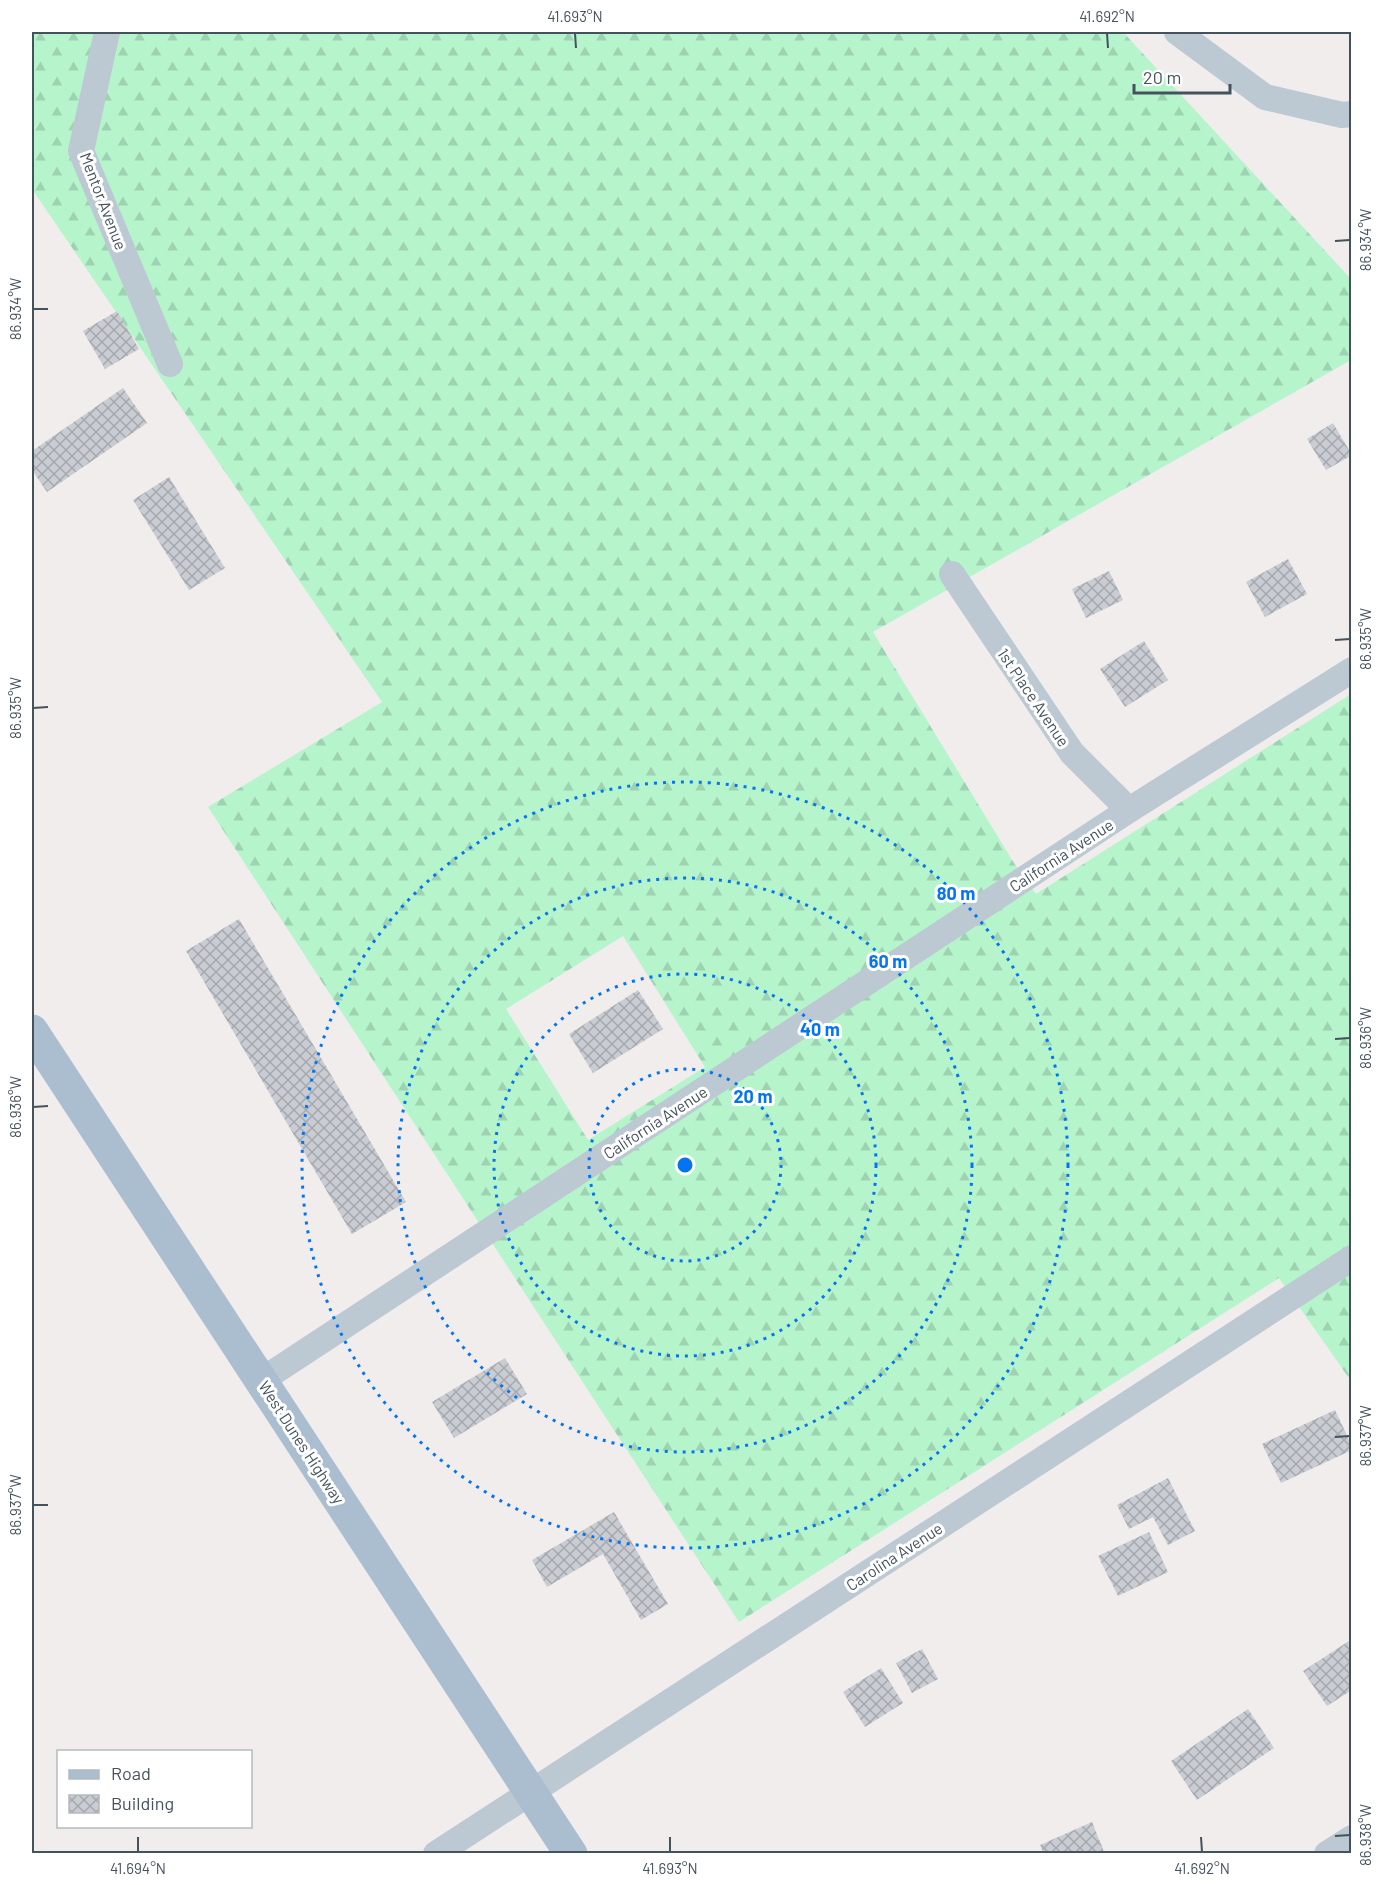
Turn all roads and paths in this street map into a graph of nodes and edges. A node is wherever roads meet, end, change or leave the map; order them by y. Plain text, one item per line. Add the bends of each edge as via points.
1 (107, 32) edge
2 (1177, 32) edge
3 (1352, 114) edge
4 (170, 364) dead end
5 (952, 574) dead end
6 (1352, 670) edge
7 (1129, 810) junction
8 (32, 1031) edge
9 (1352, 1258) edge
10 (262, 1380) junction
11 (530, 1792) junction
12 (1352, 1838) edge
13 (436, 1854) edge
14 (571, 1854) edge
15 (1327, 1854) edge

1 - 4 street, Mentor Avenue via 81,151
2 - 3 street via 1265,97
5 - 7 street, 1st Place Avenue via 1072,753
6 - 7 street, California Avenue
7 - 10 street, California Avenue
8 - 10 main road, West Dunes Highway
9 - 11 street, Carolina Avenue
10 - 11 main road, West Dunes Highway
11 - 13 street, Carolina Avenue
11 - 14 main road, West Dunes Highway
12 - 15 street

